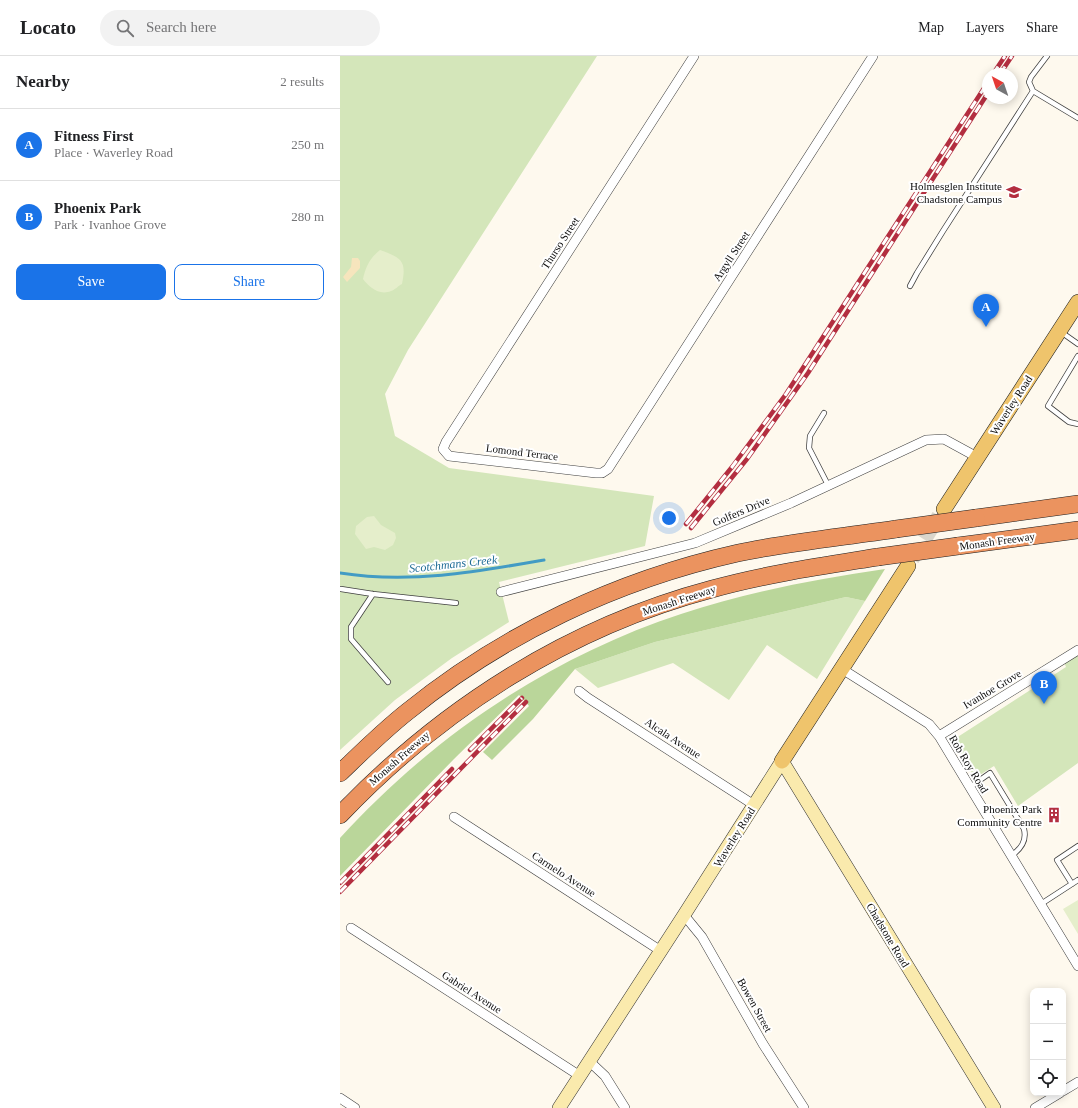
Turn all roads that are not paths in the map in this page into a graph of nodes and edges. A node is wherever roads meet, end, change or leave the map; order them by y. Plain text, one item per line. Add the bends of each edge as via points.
1 (694, 56) edge
2 (873, 56) edge
3 (1046, 56) edge
4 (1033, 91) junction
5 (1078, 118) edge
6 (910, 286) dead end
7 (1078, 302) edge
8 (1060, 331) junction
9 (1078, 344) edge
10 (1078, 356) edge
11 (824, 413) dead end
12 (1078, 424) edge
13 (446, 442) joint
14 (977, 457) junction
15 (608, 469) joint
16 (828, 485) junction
17 (1078, 504) edge
18 (944, 509) tunnel mouth
19 (1078, 530) edge
20 (908, 566) tunnel mouth
21 (341, 589) edge
22 (501, 592) dead end
23 (373, 594) junction
24 (456, 603) dead end
25 (1078, 650) edge
26 (842, 669) junction
27 (388, 682) dead end
28 (579, 691) dead end
29 (939, 736) junction
30 (782, 761) junction
31 (340, 773) edge
32 (969, 787) junction
33 (754, 805) junction
34 (340, 815) edge
35 (454, 817) dead end
36 (1078, 846) edge
37 (1011, 856) junction
38 (1078, 880) edge
39 (1072, 884) junction
40 (1040, 904) junction
41 (684, 915) junction
42 (351, 928) dead end
43 (661, 951) junction
44 (1078, 966) edge
45 (589, 1061) junction
46 (580, 1076) junction
47 (1078, 1082) edge
48 (1066, 1089) edge
49 (1055, 1096) edge
50 (340, 1098) edge
51 (355, 1108) edge
52 (559, 1108) edge
53 (625, 1108) edge
54 (804, 1108) edge
55 (994, 1108) edge
56 (1035, 1108) edge

1 - 13 street, Thurso Street
2 - 15 street, Argyll Street
3 - 4 lane via 1031,77
4 - 5 lane
4 - 6 lane
7 - 8 main road, Waverley Road
8 - 9 lane
8 - 14 main road, Waverley Road
10 - 12 lane via 1048,406 1069,422
11 - 16 lane via 810,436 809,448
13 - 15 street, Lomond Terrace via 443,449 449,456 596,473
14 - 16 street, Golfers Drive via 944,439 926,440
14 - 18 main road, Waverley Road
16 - 22 street, Golfers Drive via 695,544
17 - 31 highway, bridge via 775,546 705,561 631,585 572,609 462,671 406,713
19 - 34 highway, Monash Freeway, bridge via 878,557 784,573 712,589 643,611 543,656 451,715 394,761
20 - 26 main road, Waverley Road
21 - 23 lane
23 - 24 lane
23 - 27 lane via 351,628 351,639
25 - 29 street, Ivanhoe Grove
26 - 29 street, Rob Roy Road via 929,724
26 - 30 main road, Waverley Road
28 - 33 street, Alcala Avenue
29 - 32 street, Rob Roy Road
30 - 33 main road, Waverley Road
30 - 55 main road, Chadstone Road
32 - 37 street, Rob Roy Road
32 - 37 lane via 990,773 1011,806 1026,835 1022,845
33 - 41 main road, Waverley Road
35 - 43 street, Carmelo Avenue
36 - 39 lane via 1057,860
37 - 40 street, Rob Roy Road
38 - 39 lane
39 - 40 lane
40 - 44 street, Rob Roy Road
41 - 43 main road, Waverley Road
41 - 54 street, Bowen Street via 702,937 763,1044
42 - 46 street, Gabriel Avenue
43 - 45 main road, Waverley Road
45 - 46 main road, Waverley Road
45 - 53 street via 605,1076
46 - 52 main road, Waverley Road
47 - 48 street
49 - 56 street
50 - 51 street

